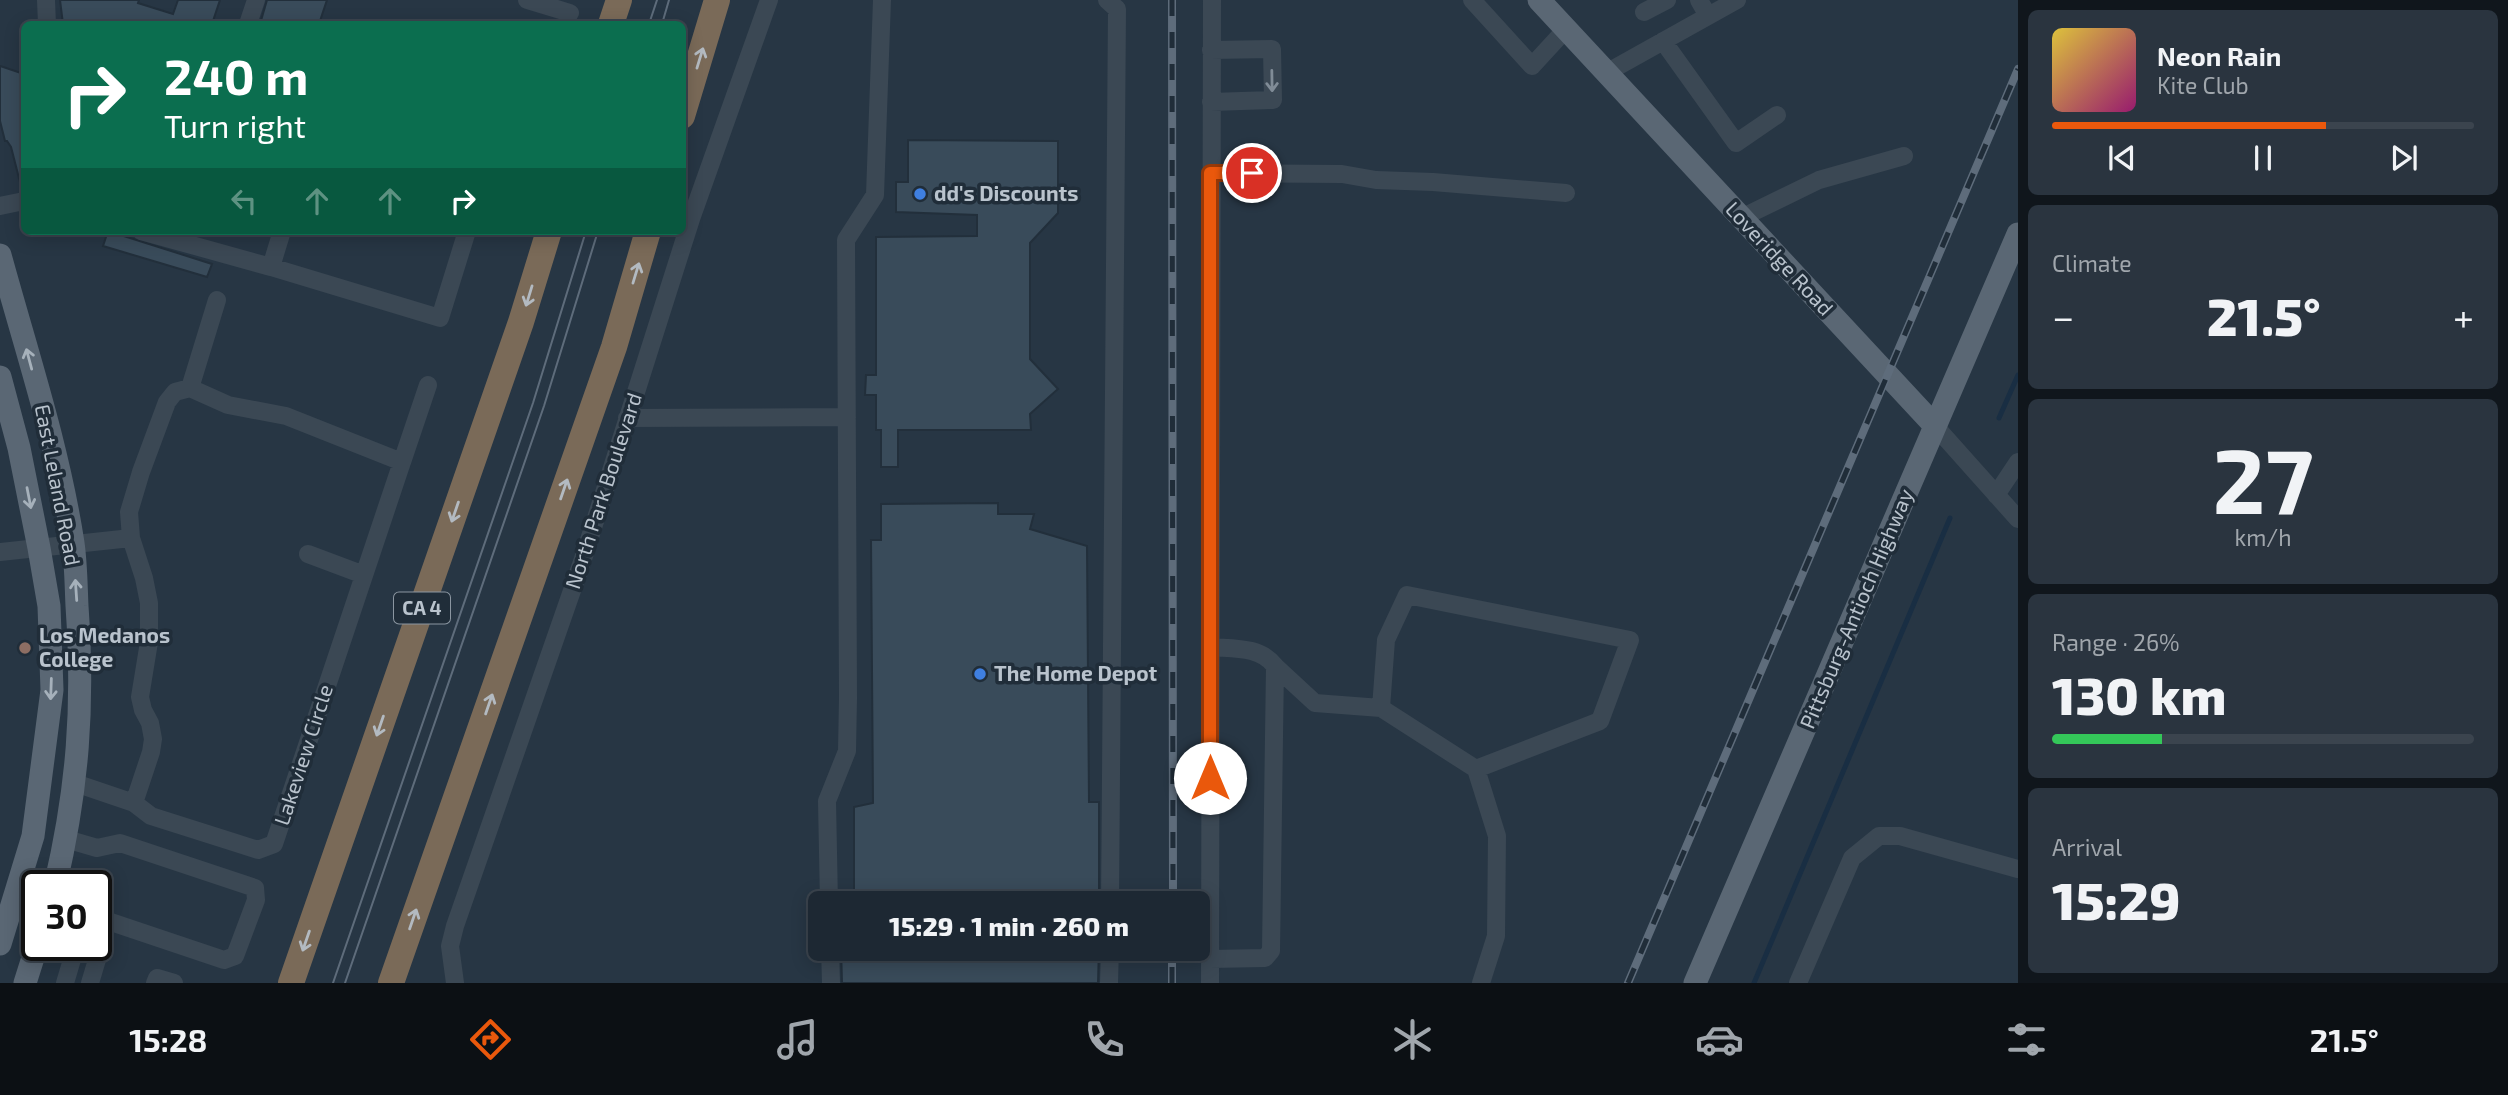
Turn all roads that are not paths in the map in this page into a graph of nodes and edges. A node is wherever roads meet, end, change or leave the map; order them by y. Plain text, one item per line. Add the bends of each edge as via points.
1 (46, 0) edge
2 (256, 0) edge
3 (527, 0) edge
4 (619, 0) edge
5 (717, 0) edge
6 (769, 0) edge
7 (882, 0) edge
8 (1212, 0) edge
9 (1472, 0) edge
10 (1539, 0) edge
11 (1667, 0) edge
12 (1737, 0) edge
13 (1114, 3) edge
14 (1704, 8) edge
15 (1644, 12) dead end
16 (571, 13) edge
17 (47, 21) edge
18 (249, 21) edge
19 (612, 21) edge
20 (1566, 29) junction
21 (1663, 41) junction
22 (1211, 50) junction
23 (1606, 73) junction
24 (1211, 102) junction
25 (686, 103) edge
26 (1777, 115) dead end
27 (1904, 156) dead end
28 (1210, 173) junction
29 (1566, 193) dead end
30 (21, 202) edge
31 (0, 206) edge
32 (1741, 218) junction
33 (2018, 234) edge
34 (155, 235) edge
35 (281, 235) edge
36 (466, 235) edge
37 (548, 235) edge
38 (647, 235) edge
39 (686, 235) edge
40 (686, 235) edge
41 (0, 255) edge
42 (271, 267) junction
43 (217, 300) dead end
44 (0, 377) edge
45 (428, 385) dead end
46 (190, 388) junction
47 (847, 416) junction
48 (627, 418) junction
49 (1935, 426) junction
50 (402, 462) junction
51 (2018, 462) edge
52 (1996, 495) junction
53 (2018, 519) edge
54 (131, 538) junction
55 (73, 544) junction
56 (39, 548) junction
57 (0, 552) edge
58 (308, 554) dead end
59 (365, 575) junction
60 (1210, 648) junction
61 (1275, 666) junction
62 (1381, 708) junction
63 (1476, 769) junction
64 (75, 783) junction
65 (134, 803) junction
66 (66, 839) junction
67 (2018, 869) edge
68 (59, 870) edge
69 (830, 891) edge
70 (1110, 891) edge
71 (1210, 891) edge
72 (112, 922) edge
73 (0, 944) edge
74 (1210, 959) edge
75 (32, 961) edge
76 (831, 961) edge
77 (1110, 961) edge
78 (1210, 961) edge
79 (24, 983) edge
80 (65, 983) edge
81 (90, 983) edge
82 (155, 983) edge
83 (174, 983) edge
84 (291, 983) edge
85 (391, 983) edge
86 (455, 983) edge
87 (831, 983) edge
88 (1109, 983) edge
89 (1210, 983) edge
90 (1481, 983) edge
91 (1695, 983) edge
92 (1798, 983) edge

1 - 17 street
2 - 18 street
3 - 16 street
4 - 19 highway
25 -> 5 highway
6 - 40 street, North Park Boulevard
7 - 47 street via 875,195 846,240
8 - 22 street
9 - 20 street via 1532,66
10 - 20 main road, Loveridge Road
11 - 15 street
12 - 14 street
13 - 70 street
14 - 21 street
20 - 23 main road, Loveridge Road
21 - 23 street
21 - 26 street via 1736,142
22 - 24 street
22 -> 24 street via 1272,49 1273,100
23 - 32 main road, Loveridge Road
24 - 28 street
27 - 32 street via 1819,180
28 - 29 street via 1342,174
28 - 60 street
30 - 31 street
32 - 49 main road, Loveridge Road
33 - 49 main road, Pittsburg-Antioch Highway
34 - 42 street
35 - 42 street
36 - 42 street via 440,318
37 -> 84 highway, CA 4
85 -> 38 highway via 614,347
39 - 48 street, North Park Boulevard
55 -> 41 main road, East Leland Road via 55,454
43 - 46 street
44 -> 56 main road, East Leland Road
45 - 50 street, Lakeview Circle
46 - 50 street via 228,405 286,416
46 - 54 street via 175,392 167,402 129,512
47 - 48 street
47 - 69 street via 847,751 827,801
48 - 86 street, North Park Boulevard via 455,926 450,946
49 - 52 street, Loveridge Road
49 - 91 main road, Pittsburg-Antioch Highway
50 - 59 street, Lakeview Circle
51 - 52 street
52 - 53 street, Loveridge Road
54 - 55 street
54 - 65 street via 149,603 149,642 140,697 153,739
55 - 56 street
64 -> 55 main road, East Leland Road via 81,707
56 - 57 street
56 -> 73 main road, East Leland Road via 49,606 52,690 33,836
58 - 59 street
59 - 65 street, Lakeview Circle via 274,844 258,850 151,816
60 - 61 street via 1266,655
60 - 71 street
61 - 62 street via 1315,703
61 - 74 street via 1271,951 1265,958
62 - 63 street
62 - 63 street via 1386,640 1407,596 1630,640 1601,721
63 - 90 street via 1497,836 1496,936
64 - 65 street
64 - 66 main road, East Leland Road
66 - 68 main road, East Leland Road
66 - 72 street via 97,848 120,843 257,892 235,956 224,960
67 - 92 street via 1900,836 1879,836 1852,858
75 - 79 main road
76 - 87 street
77 - 88 street
78 - 89 street
80 - 81 street via 76,946 99,953
82 - 83 street via 157,978

